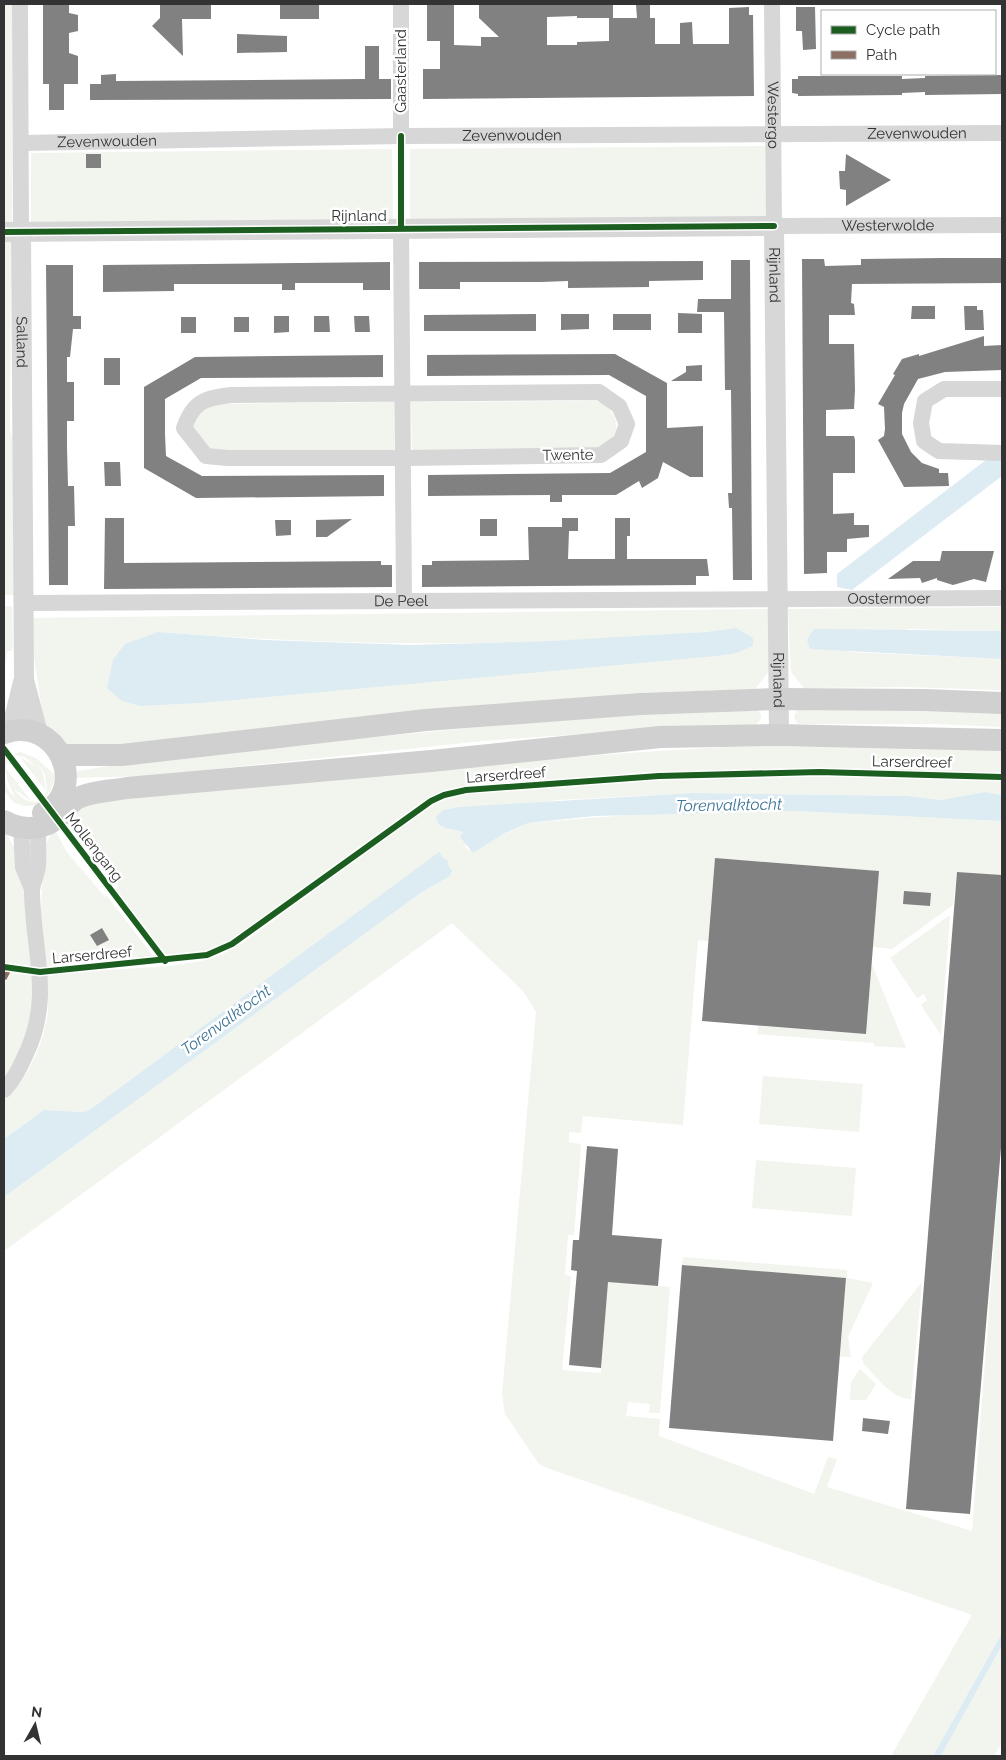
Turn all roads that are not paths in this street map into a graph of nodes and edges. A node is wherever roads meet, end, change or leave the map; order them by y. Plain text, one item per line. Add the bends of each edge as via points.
1 (20, 4) edge
2 (401, 4) edge
3 (772, 4) edge
4 (1002, 133) edge
5 (772, 135) junction
6 (401, 136) junction
7 (21, 143) junction
8 (1002, 224) edge
9 (774, 226) junction
10 (401, 228) junction
11 (13, 232) edge
12 (1002, 389) edge
13 (404, 394) junction
14 (1002, 453) edge
15 (405, 458) junction
16 (1002, 598) edge
17 (777, 600) junction
18 (404, 601) junction
19 (23, 603) junction
20 (24, 680) junction
21 (779, 699) junction
22 (1002, 703) edge
23 (38, 733) junction
24 (779, 734) junction
25 (7, 739) edge
26 (1002, 740) edge
27 (63, 761) junction
28 (65, 798) junction
29 (4, 807) edge
30 (26, 823) edge
31 (4, 1090) edge

1 - 7 street, Salland
2 - 6 street, Gaasterland
3 - 5 street, Westergo
4 - 5 street, Zevenwouden
5 - 6 street, Zevenwouden
5 - 9 street, Westergo
6 - 7 street, Zevenwouden
7 - 11 street, Salland
8 - 9 street, Westerwolde
9 - 10 street, Rijnland
9 - 17 street, Rijnland
10 - 11 street, Rijnland
10 - 13 street
11 - 19 street, Salland
12 - 14 street via 944,389 925,401 921,424 924,441 939,451
13 - 15 street
13 - 15 street, Twente via 231,395 208,398 190,412 184,428 206,456
13 - 15 street, Twente via 599,392 619,406 627,424 621,441 601,455
15 - 18 street
16 - 17 street, Oostermoer
17 - 18 street, De Peel
17 - 21 street, Rijnland
18 - 19 street, De Peel
19 - 20 street, Salland
20 - 23 street, Salland
20 - 25 street, Salland
21 - 22 main road
21 - 24 street, Rijnland
21 - 27 main road via 640,704 446,718
23 - 25 main road via 29,730
23 - 27 main road via 51,742
24 - 26 main road, Larserdreef
24 - 28 main road, Larserdreef via 660,737 128,788
25 - 27 main road via 32,744 45,751 53,763
27 - 28 main road
28 - 30 main road via 53,821
29 - 30 main road via 22,816
30 - 31 street via 23,867 32,889 41,1004 35,1037 11,1083

